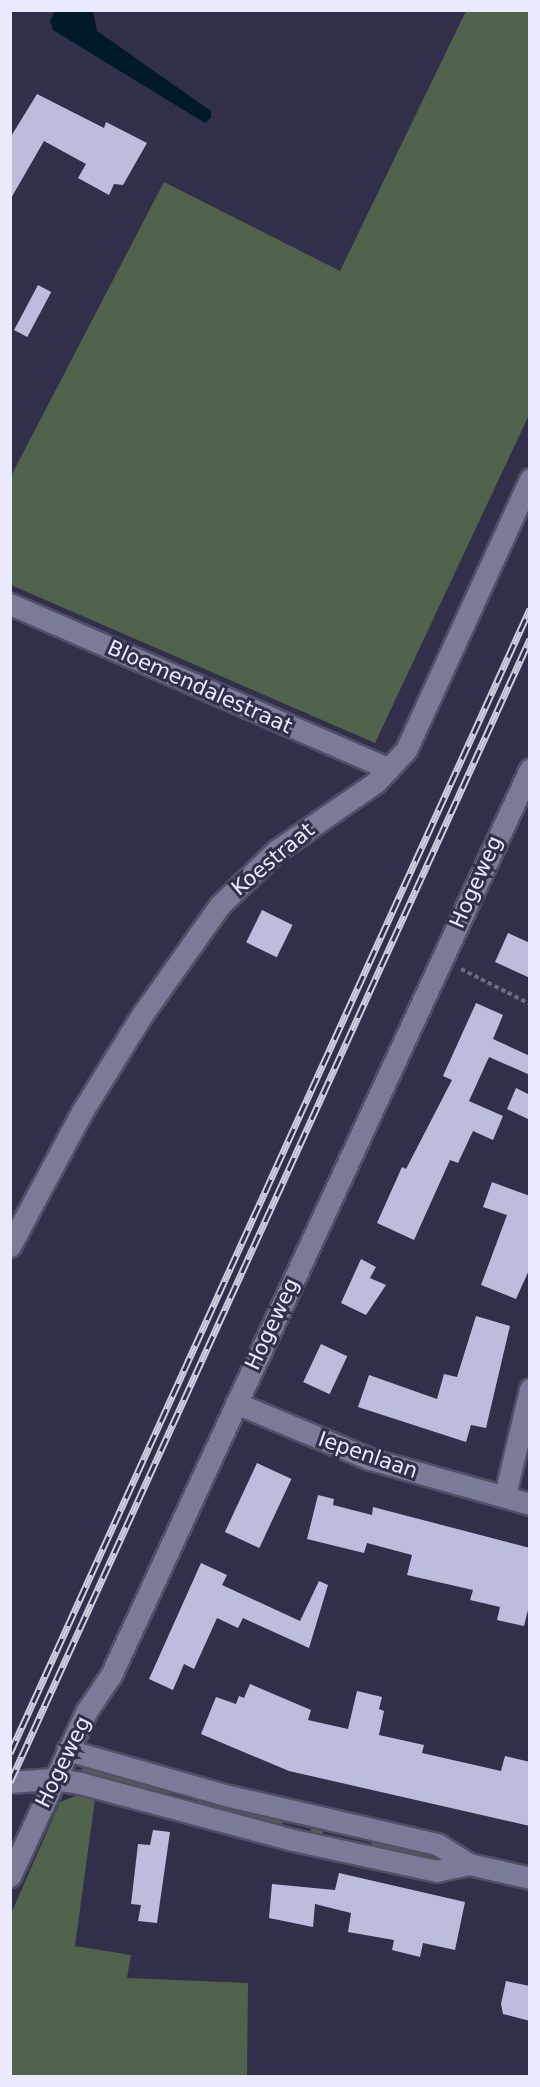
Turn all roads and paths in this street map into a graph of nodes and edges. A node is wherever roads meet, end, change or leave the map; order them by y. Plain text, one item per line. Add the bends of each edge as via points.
1 (530, 479) edge
2 (10, 604) edge
3 (389, 769) junction
4 (530, 769) edge
5 (441, 959) junction
6 (530, 1004) edge
7 (10, 1246) edge
8 (530, 1389) edge
9 (236, 1403) junction
10 (530, 1485) edge
11 (505, 1495) junction
12 (530, 1504) edge
13 (67, 1750) junction
14 (53, 1779) junction
15 (10, 1782) edge
16 (186, 1784) junction
17 (180, 1810) junction
18 (298, 1812) junction
19 (293, 1839) junction
20 (469, 1864) junction
21 (10, 1876) edge
22 (530, 1878) edge

1 - 3 street, Koestraat via 420,725
2 - 3 street, Bloemendalestraat
3 - 7 street, Koestraat via 276,850 220,905 149,1005 83,1110
4 - 5 street, Hogeweg
5 - 6 path
5 - 9 street, Hogeweg
8 - 11 street
9 - 11 street, Iepenlaan via 370,1459
9 - 13 street, Hogeweg via 111,1675
10 - 11 street
11 - 12 street, Iepenlaan
13 - 14 street, Hogeweg
13 - 16 street
14 - 15 street
14 - 17 street
14 - 21 street, Hogeweg
16 - 17 street
16 - 18 street
17 - 19 street
18 - 19 street
18 - 20 street via 437,1844
19 - 20 street via 436,1871
20 - 22 street

